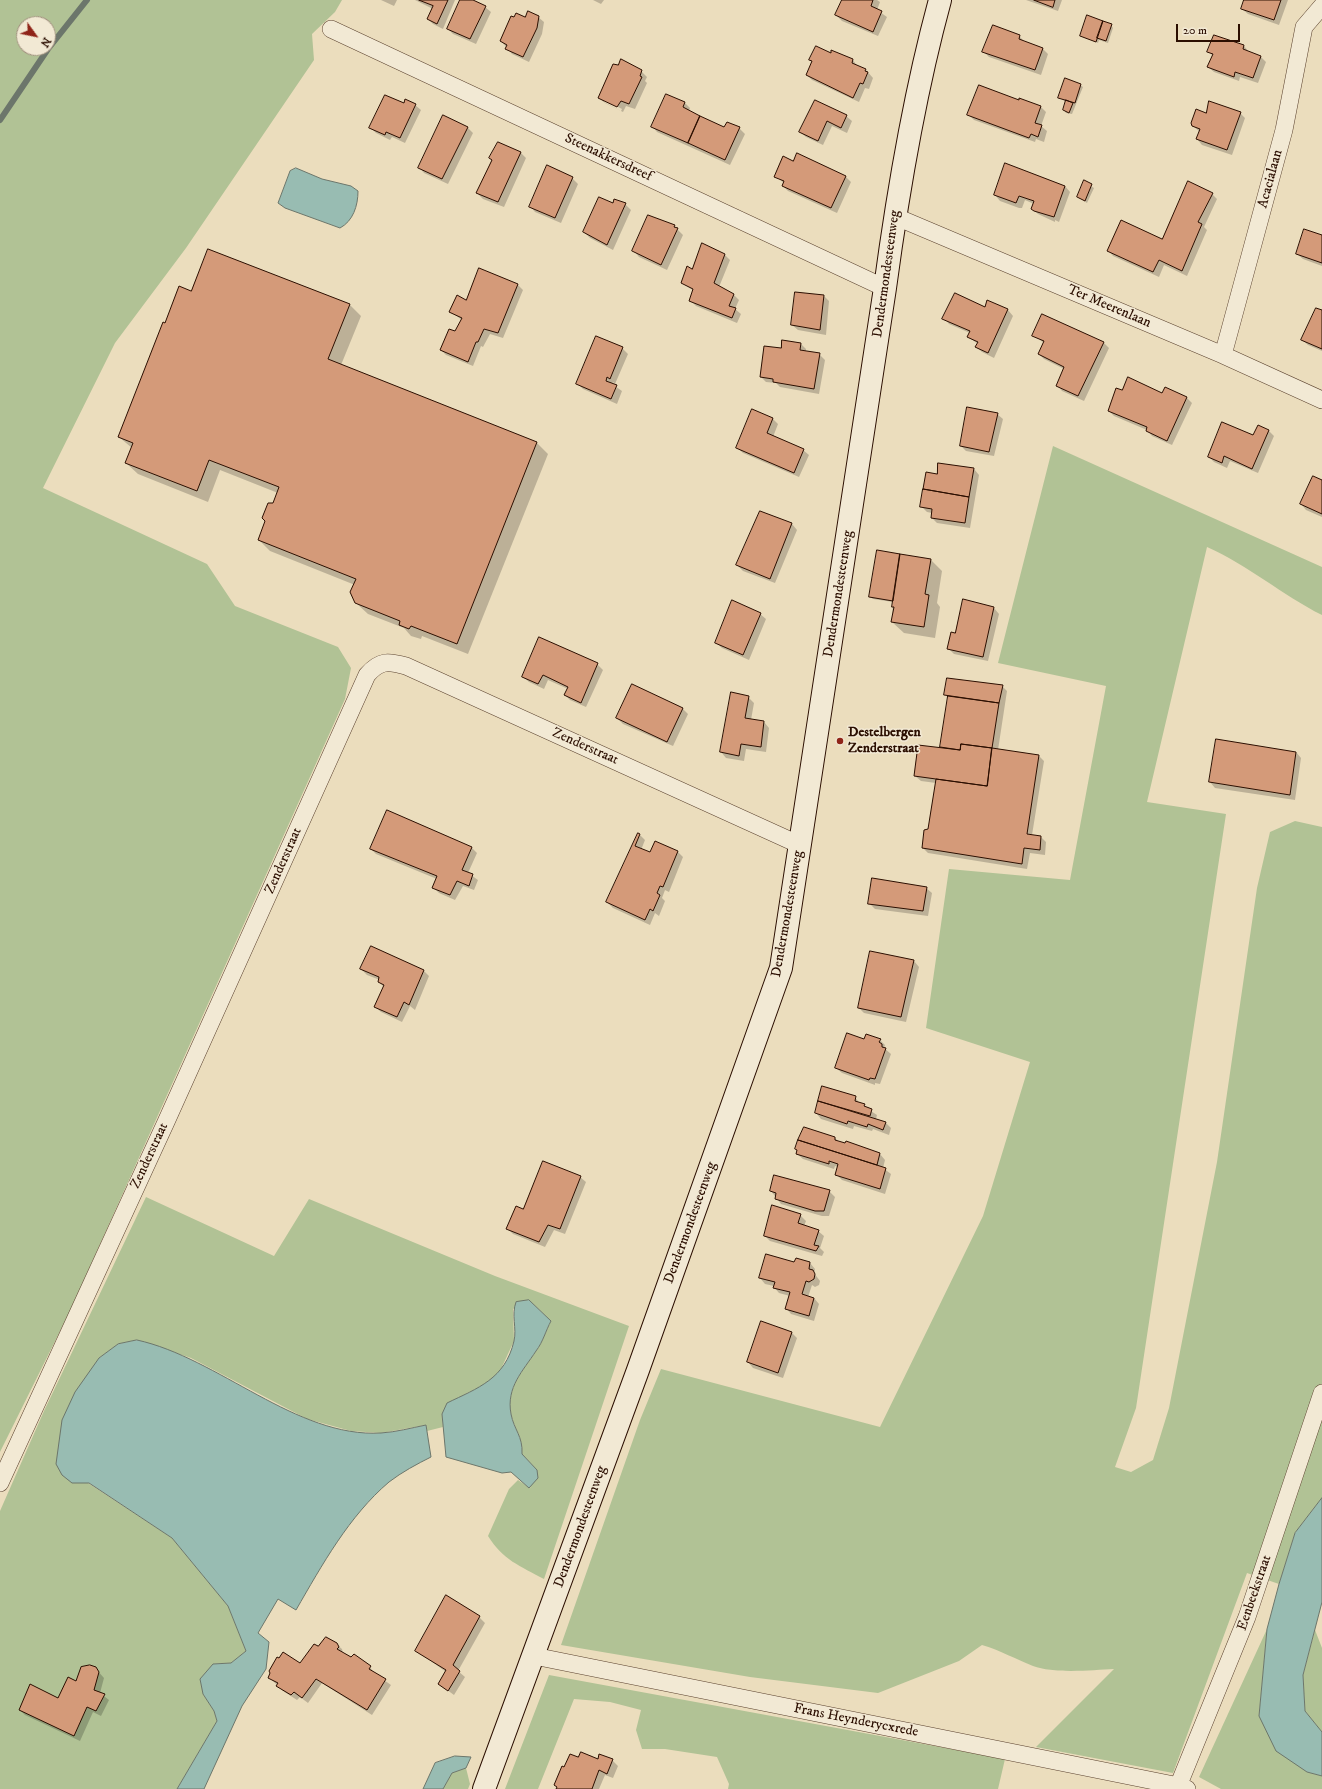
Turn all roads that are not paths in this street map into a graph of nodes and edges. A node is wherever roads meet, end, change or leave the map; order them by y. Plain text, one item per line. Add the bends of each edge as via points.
1 (940, 0) edge
2 (1322, 6) edge
3 (331, 29) dead end
4 (894, 216) junction
5 (885, 288) junction
6 (1223, 355) junction
7 (1322, 400) edge
8 (800, 845) junction
9 (1322, 1393) edge
10 (0, 1481) edge
11 (534, 1656) junction
12 (1181, 1788) edge
13 (484, 1789) edge

1 - 4 main road, Dendermondesteenweg via 912,113
2 - 6 street, Acacialaan via 1304,27 1284,130
3 - 5 street, Steenakkersdreef
4 - 5 main road, Dendermondesteenweg
4 - 6 street, Ter Meerenlaan
5 - 8 main road, Dendermondesteenweg
6 - 7 street, Ter Meerenlaan
8 - 10 street, Zenderstraat via 406,666 390,662 376,666 367,675 166,1122
8 - 11 main road, Dendermondesteenweg via 781,968
9 - 12 street, Eenbeekstraat via 1247,1617
11 - 12 street, Frans Heynderycxrede
11 - 13 main road, Dendermondesteenweg

